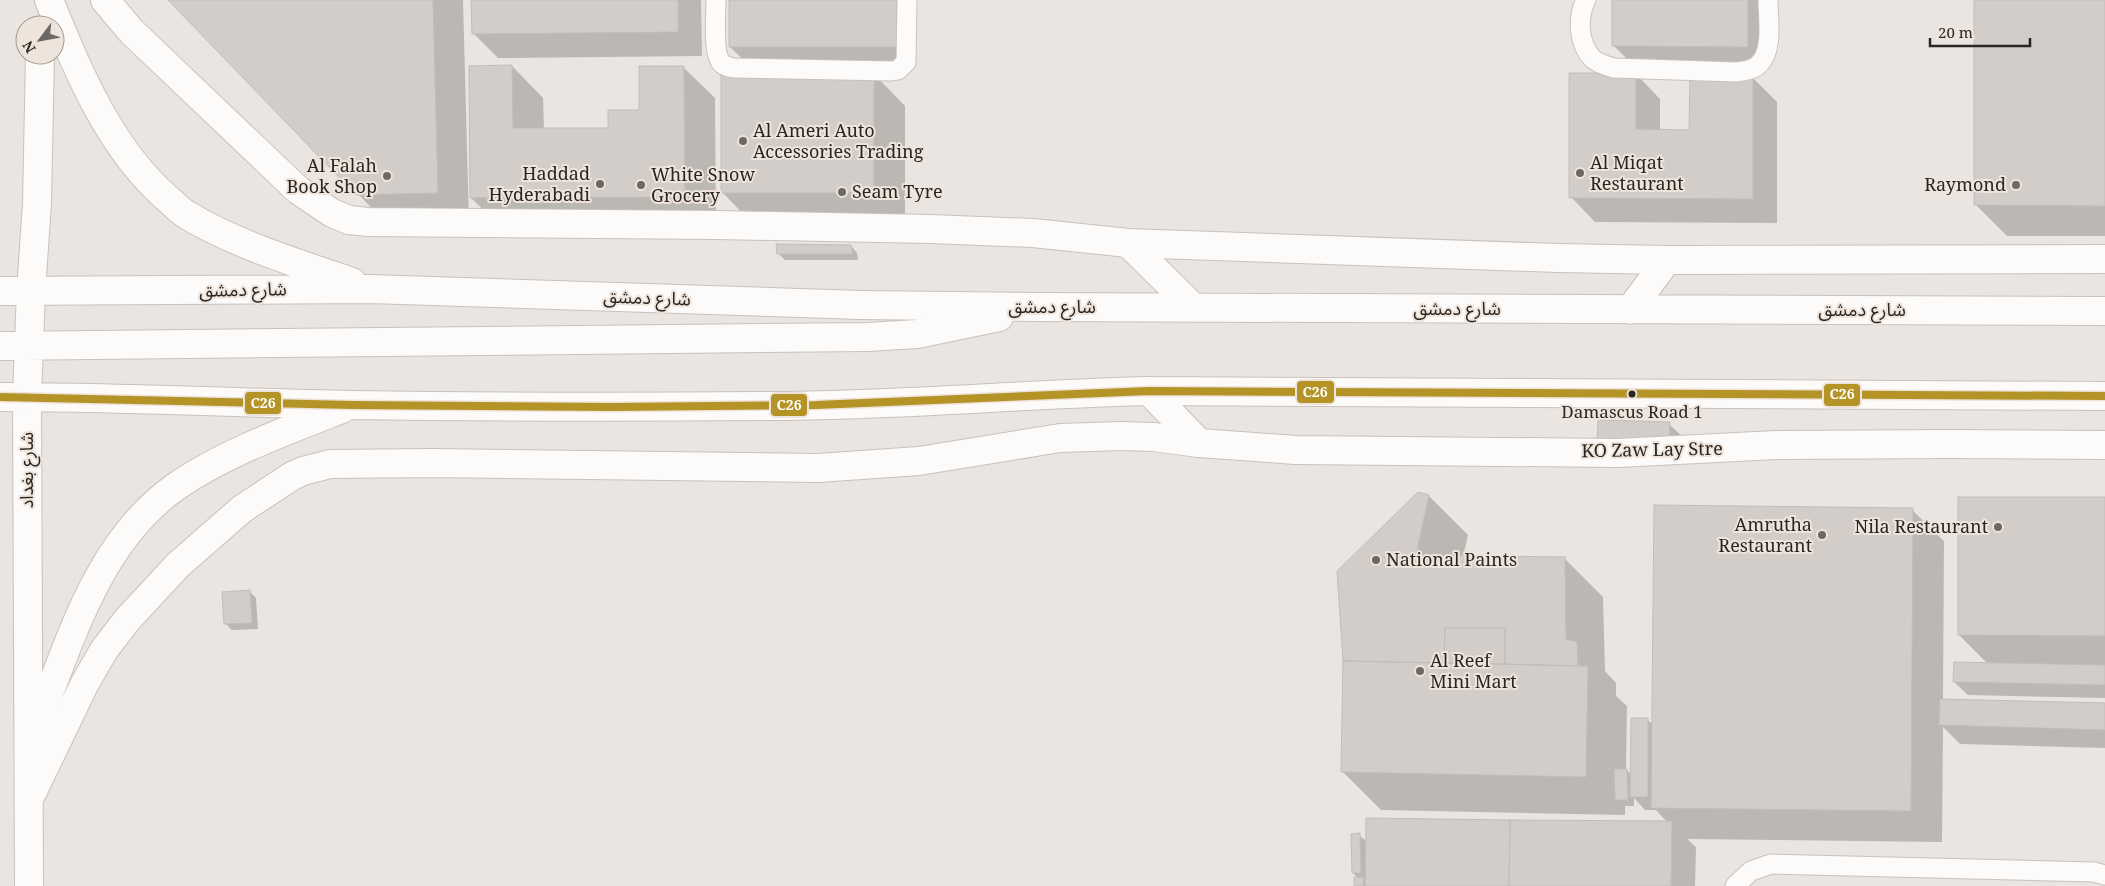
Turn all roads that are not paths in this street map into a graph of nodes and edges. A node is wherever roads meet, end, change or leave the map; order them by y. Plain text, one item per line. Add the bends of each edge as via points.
1 (42, 0) edge
2 (49, 0) edge
3 (106, 0) edge
4 (716, 0) edge
5 (907, 0) edge
6 (1586, 0) edge
7 (1768, 0) edge
8 (41, 15) edge
9 (40, 65) edge
10 (1128, 243) junction
11 (2105, 259) edge
12 (1667, 260) junction
13 (370, 289) junction
14 (0, 291) edge
15 (31, 291) junction
16 (1038, 307) junction
17 (1194, 308) junction
18 (1630, 310) junction
19 (2105, 311) edge
20 (30, 345) junction
21 (0, 346) edge
22 (1149, 391) junction
23 (2105, 396) edge
24 (0, 397) edge
25 (27, 397) junction
26 (352, 405) junction
27 (1199, 443) junction
28 (2105, 445) edge
29 (30, 743) junction
30 (30, 796) junction
31 (2105, 875) edge
32 (29, 886) edge
33 (1735, 886) edge

1 - 8 main road
2 - 13 main road via 93,98 128,156 149,183 186,214 223,233
3 - 10 main road via 131,31 298,190 318,205 349,220 931,229
4 - 5 lane via 717,54 725,66 892,70 898,70 906,62
6 - 7 lane via 1580,17 1580,32 1585,48 1602,64 1614,68 1736,72 1750,70 1764,57
9 - 15 main road, شارع بغداد
10 - 12 main road
10 - 17 main road
11 - 12 main road
12 - 18 main road
13 - 15 main road, شارع دمشق
13 - 16 main road, شارع دمشق via 861,305
14 - 15 main road, شارع دمشق
15 - 20 main road, شارع بغداد
16 - 17 main road, شارع دمشق
16 - 20 main road via 916,334 867,337
17 - 18 main road, شارع دمشق
18 - 19 main road, شارع دمشق
20 - 21 main road
20 - 25 main road, شارع بغداد
22 - 23 main road
22 - 26 main road via 1051,393 863,405
22 - 27 main road
24 - 25 main road
25 - 26 main road
25 - 29 main road, شارع بغداد
26 - 29 main road via 222,460 175,487 150,508 102,570 83,608
27 - 28 main road, KO Zaw Lay Stre via 1296,450 1618,453 1776,446
27 - 30 main road, KO Zaw Lay Stre via 1153,437 1060,438 920,461 818,468 432,463 330,464 303,471 242,510 178,565 127,620 85,683
29 - 30 main road, شارع بغداد
30 - 32 main road, شارع بغداد
31 - 33 lane via 2094,872 1771,864 1751,871

